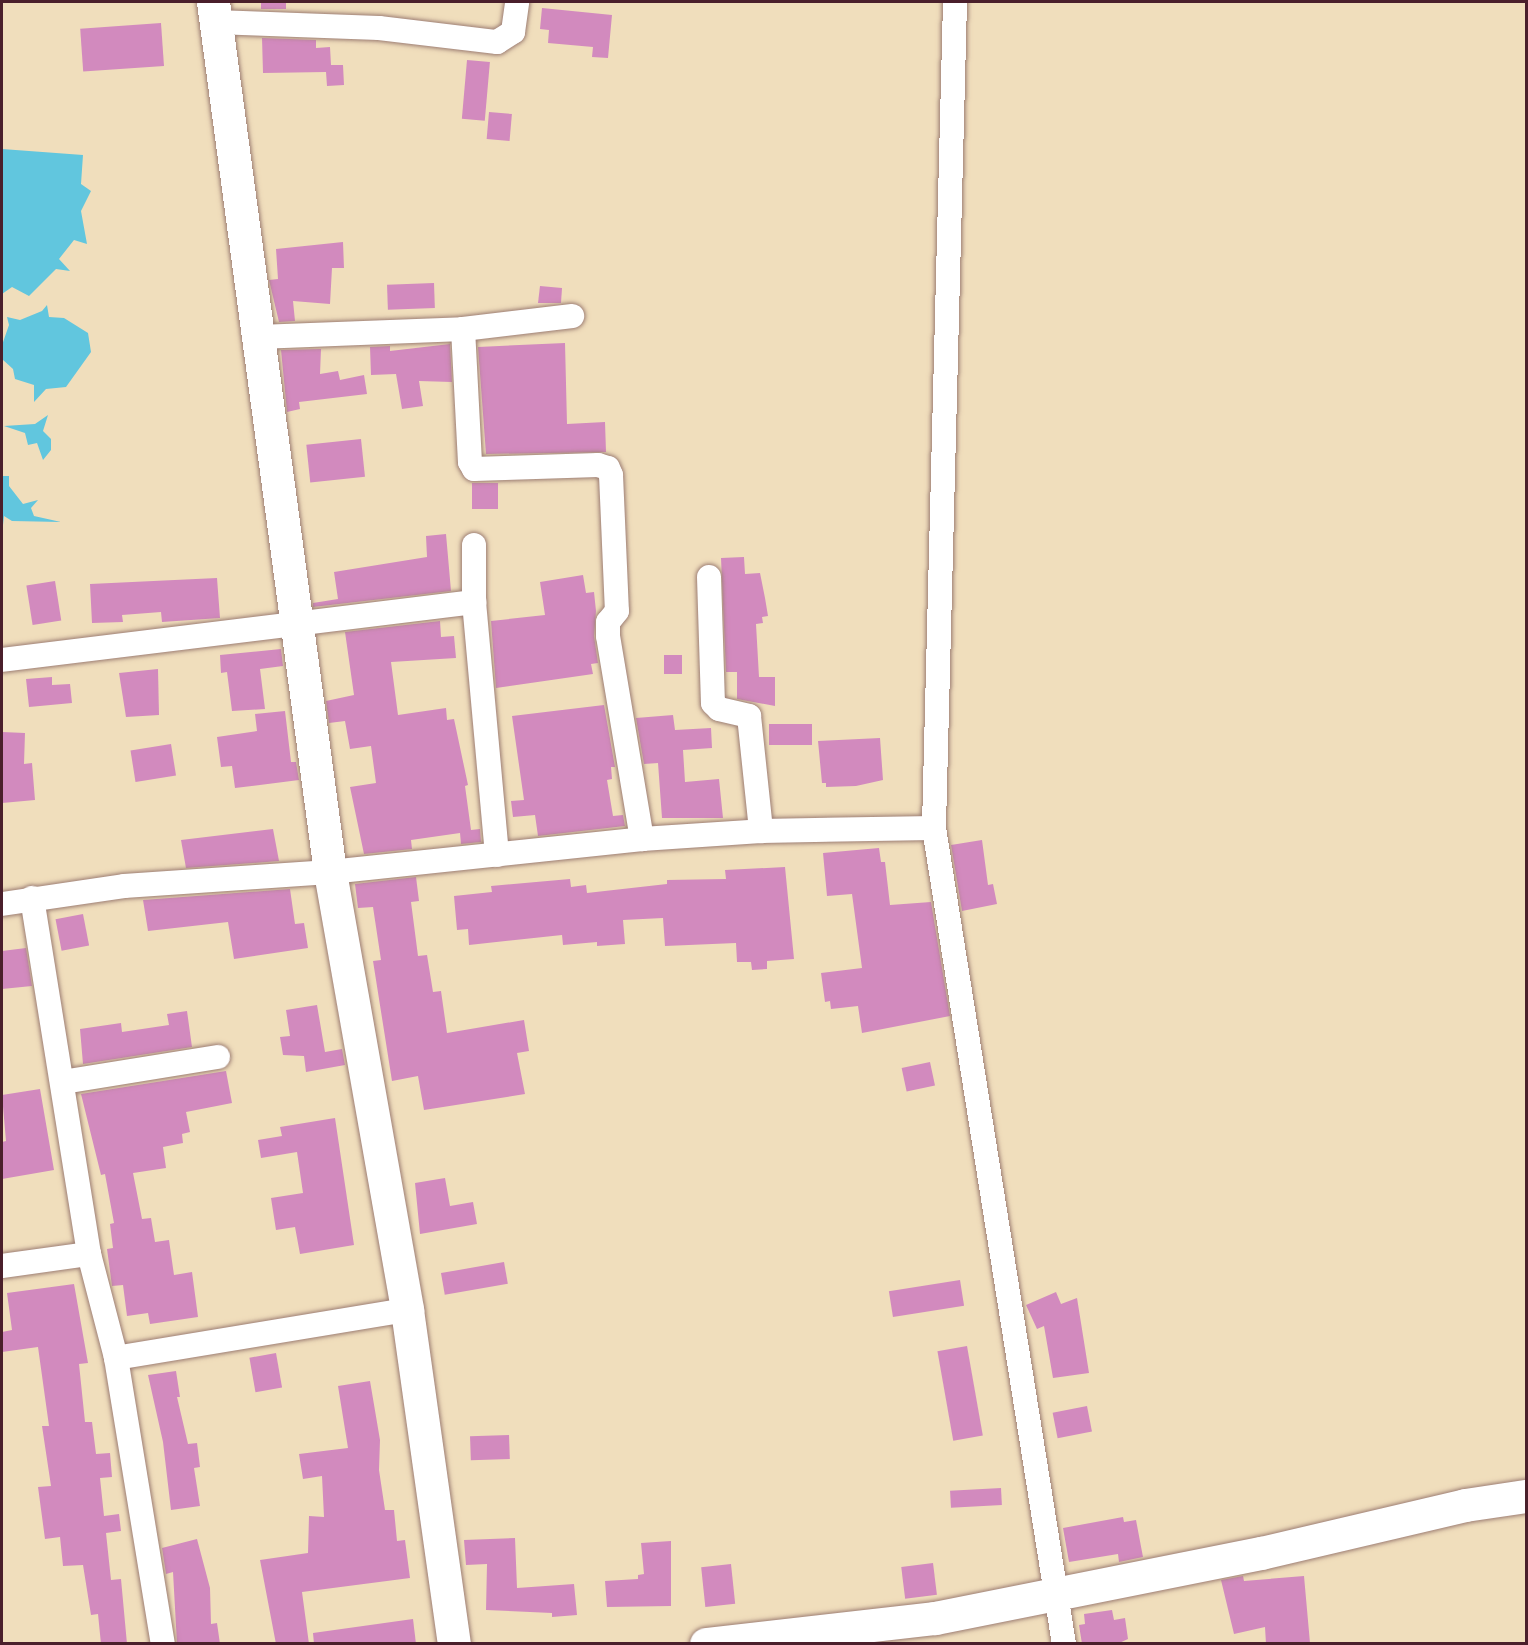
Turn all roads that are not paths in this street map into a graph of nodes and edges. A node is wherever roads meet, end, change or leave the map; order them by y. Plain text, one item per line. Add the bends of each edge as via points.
1 (517, 2) edge
2 (955, 2) edge
3 (214, 12) edge
4 (572, 316) dead end
5 (463, 329) junction
6 (258, 337) junction
7 (474, 545) dead end
8 (708, 577) dead end
9 (474, 602) junction
10 (297, 625) junction
11 (2, 660) edge
12 (934, 828) junction
13 (761, 831) junction
14 (642, 839) junction
15 (497, 855) junction
16 (330, 872) junction
17 (32, 898) junction
18 (2, 904) edge
19 (218, 1057) dead end
20 (63, 1082) junction
21 (89, 1254) junction
22 (2, 1266) edge
23 (407, 1310) junction
24 (116, 1358) junction
25 (1527, 1496) edge
26 (1057, 1594) junction
27 (163, 1644) edge
28 (454, 1644) edge
29 (706, 1644) edge
30 (1065, 1644) edge

1 - 3 street via 513,32 497,42
2 - 12 street
3 - 6 street
4 - 5 street
5 - 6 street
5 - 14 street via 470,462 474,469 598,465 608,468 611,475 617,611 608,622 608,636
6 - 10 street
7 - 9 street
8 - 13 street via 713,703 718,709 749,717
9 - 10 street
9 - 15 street
10 - 11 street
10 - 16 street
12 - 13 street
12 - 26 street
13 - 14 street
14 - 15 street
15 - 16 street
16 - 17 street via 124,886
16 - 23 street
17 - 18 street
17 - 20 street
19 - 20 street
20 - 21 street
21 - 22 street
21 - 24 street
23 - 24 street
23 - 28 street
24 - 27 street
25 - 26 street via 1465,1505 1261,1553
26 - 29 street via 935,1618
26 - 30 street

